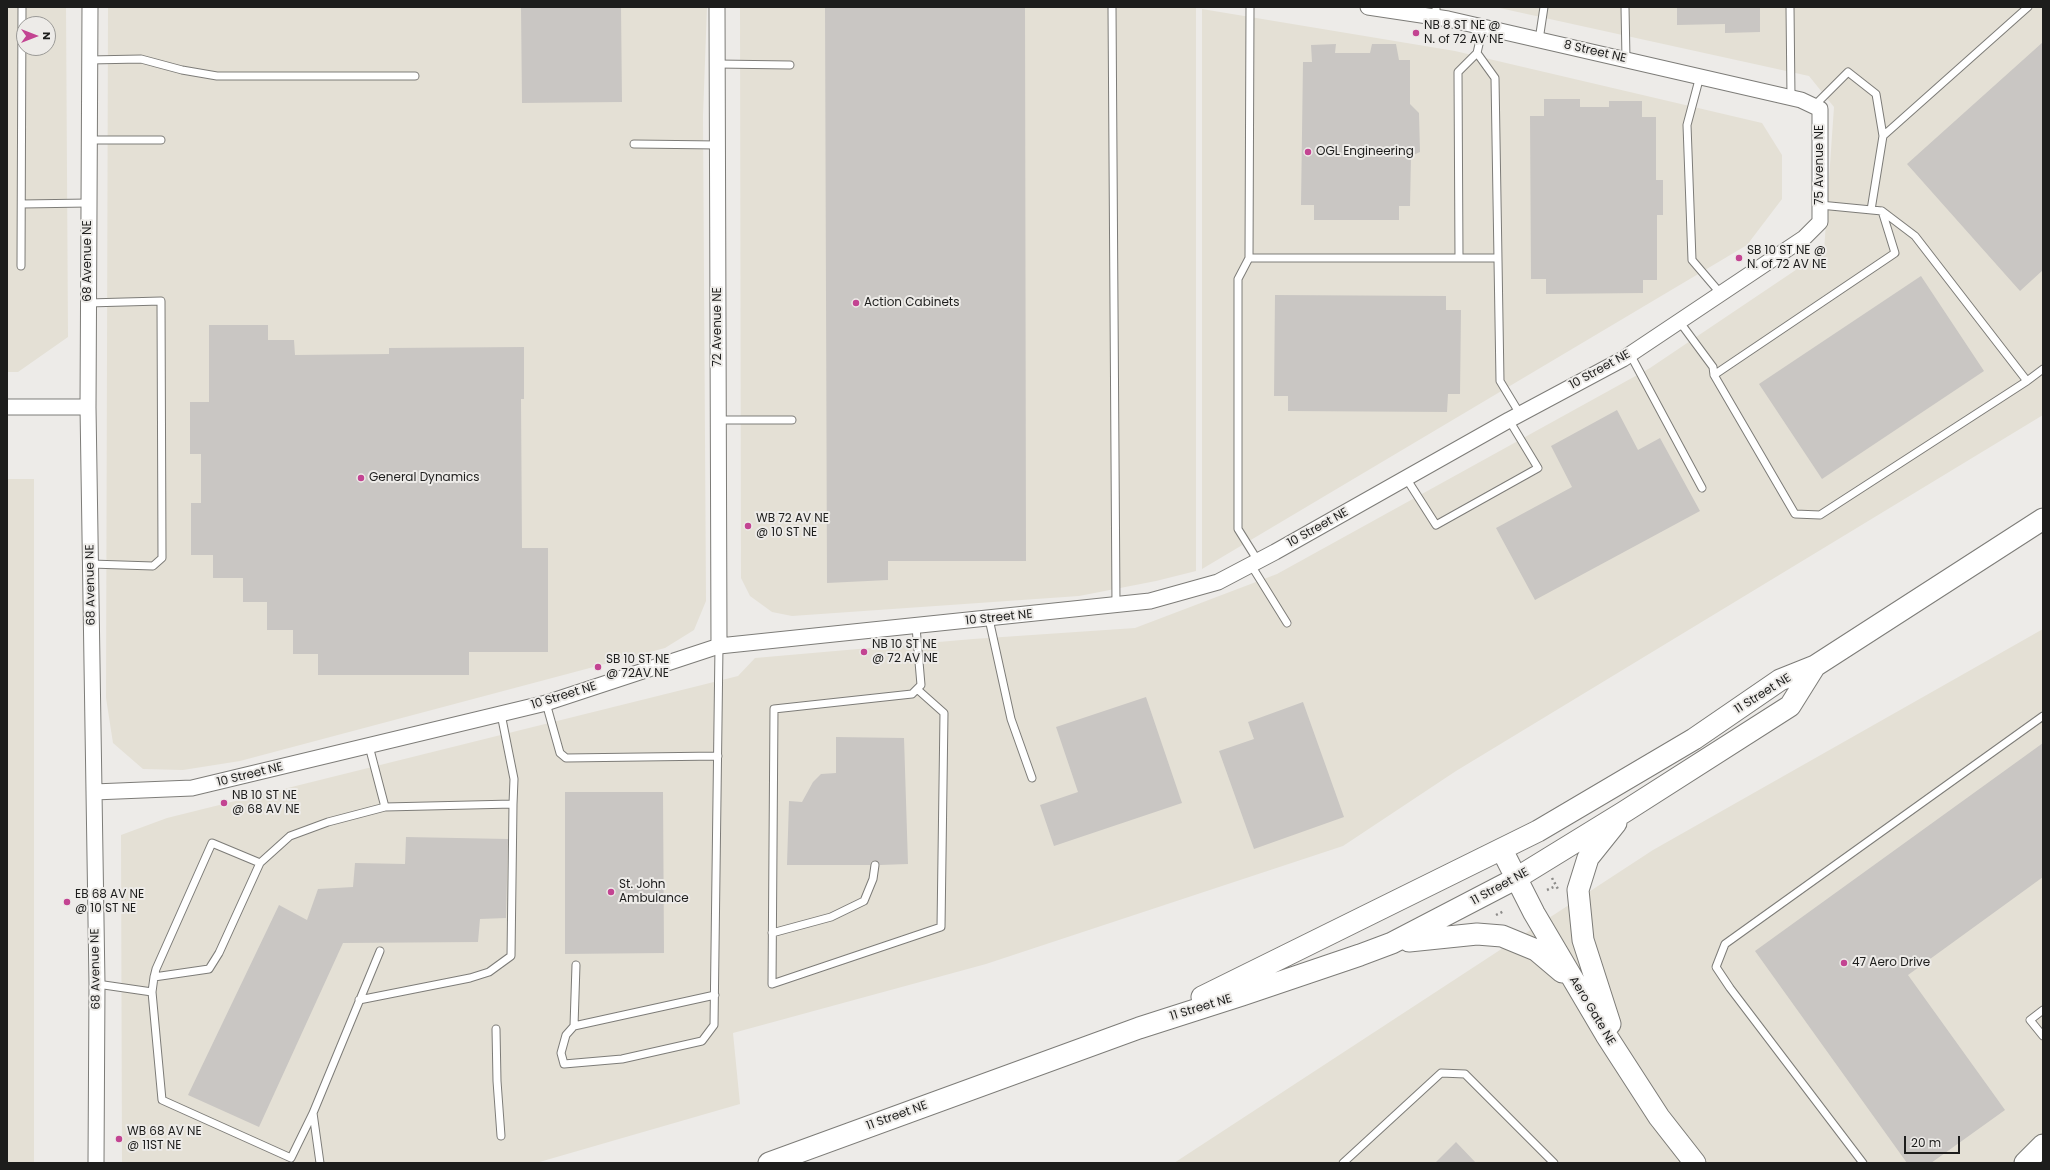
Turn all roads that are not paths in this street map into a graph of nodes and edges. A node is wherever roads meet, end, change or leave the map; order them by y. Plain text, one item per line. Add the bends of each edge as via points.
1 (22, 7) edge
2 (90, 7) edge
3 (717, 7) edge
4 (1112, 7) edge
5 (1250, 7) edge
6 (1368, 7) edge
7 (1544, 7) edge
8 (1625, 7) edge
9 (1790, 7) edge
10 (2028, 7) edge
11 (1436, 12) edge
12 (1483, 27) junction
13 (1539, 40) junction
14 (1477, 53) junction
15 (1626, 59) junction
16 (89, 60) junction
17 (717, 64) junction
18 (790, 65) dead end
19 (415, 76) dead end
20 (1700, 76) junction
21 (1791, 97) junction
22 (1817, 107) junction
23 (1883, 136) junction
24 (89, 140) junction
25 (161, 140) dead end
26 (634, 144) dead end
27 (718, 145) junction
28 (89, 202) junction
29 (22, 204) junction
30 (1820, 205) junction
31 (1871, 210) junction
32 (1882, 211) junction
33 (1820, 222) joint
34 (1249, 258) junction
35 (1459, 258) junction
36 (1498, 258) junction
37 (21, 266) dead end
38 (1721, 294) junction
39 (88, 303) junction
40 (1679, 321) junction
41 (1630, 354) junction
42 (2043, 369) edge
43 (1714, 375) junction
44 (2027, 381) junction
45 (88, 406) junction
46 (7, 407) edge
47 (1515, 417) junction
48 (718, 420) junction
49 (792, 420) dead end
50 (1406, 478) junction
51 (1702, 488) dead end
52 (2043, 519) edge
53 (1254, 563) junction
54 (91, 564) junction
55 (1116, 605) junction
56 (989, 619) junction
57 (1287, 623) dead end
58 (916, 626) junction
59 (719, 646) junction
60 (1815, 666) junction
61 (917, 689) junction
62 (546, 703) junction
63 (501, 714) junction
64 (2043, 716) edge
65 (369, 746) junction
66 (718, 756) junction
67 (1032, 778) dead end
68 (94, 792) junction
69 (513, 804) junction
70 (384, 808) junction
71 (1624, 812) junction
72 (1502, 850) junction
73 (260, 863) junction
74 (874, 865) dead end
75 (1515, 879) junction
76 (772, 933) junction
77 (1392, 942) junction
78 (380, 951) dead end
79 (576, 965) dead end
80 (154, 977) junction
81 (1575, 983) junction
82 (97, 984) junction
83 (152, 992) junction
84 (714, 995) junction
85 (359, 1000) junction
86 (2043, 1010) edge
87 (574, 1026) junction
88 (1139, 1028) junction
89 (496, 1029) dead end
90 (2043, 1036) edge
91 (1628, 1069) junction
92 (313, 1113) junction
93 (501, 1136) dead end
94 (2043, 1145) edge
95 (96, 1163) edge
96 (320, 1163) edge
97 (769, 1163) edge
98 (1343, 1163) edge
99 (1554, 1163) edge
100 (1695, 1163) edge
101 (1863, 1163) edge
102 (2025, 1163) edge

1 - 29 lane
2 - 16 street, 68 Avenue NE
3 - 17 street, 72 Avenue NE
4 - 55 lane
5 - 34 lane
6 - 11 street, 8 Street NE
7 - 13 lane
8 - 15 lane
9 - 21 lane
10 - 23 lane
11 - 12 street, 8 Street NE
12 - 13 street, 8 Street NE
12 - 14 lane
13 - 15 street, 8 Street NE
14 - 35 lane via 1458,72
14 - 36 lane via 1494,78
15 - 20 street, 8 Street NE
16 - 19 lane via 141,59 217,76
16 - 24 street, 68 Avenue NE
17 - 18 lane
17 - 27 street, 72 Avenue NE
20 - 21 street, 8 Street NE
20 - 38 lane via 1687,125 1692,260
21 - 22 street, 8 Street NE
22 - 23 lane via 1848,72 1876,94
22 - 30 street, 75 Avenue NE
23 - 31 lane
24 - 25 lane
24 - 28 street, 68 Avenue NE
26 - 27 lane
27 - 48 street, 72 Avenue NE
28 - 29 lane
28 - 39 street, 68 Avenue NE
29 - 37 lane
30 - 31 lane
30 - 33 street, 75 Avenue NE
31 - 32 lane
32 - 43 lane via 1895,253
32 - 44 lane via 1915,236
33 - 38 street, 10 Street NE via 1804,238
34 - 35 lane
34 - 53 lane via 1238,280 1238,529
35 - 36 lane
36 - 47 lane via 1500,381
38 - 40 street, 10 Street NE
39 - 45 street, 68 Avenue NE
39 - 54 lane via 161,301 162,558 153,566
40 - 41 street, 10 Street NE
40 - 43 lane via 1713,367
41 - 47 street, 10 Street NE
41 - 51 lane
42 - 44 lane
43 - 44 lane via 1795,514 1820,515
45 - 46 street
45 - 54 street, 68 Avenue NE
47 - 50 street, 10 Street NE
47 - 50 lane via 1538,468 1436,525
48 - 49 lane
48 - 59 street, 72 Avenue NE
50 - 53 street, 10 Street NE
52 - 60 street, 11 Street NE
53 - 55 street, 10 Street NE via 1218,582 1150,601
53 - 57 lane
54 - 68 street, 68 Avenue NE
55 - 56 street, 10 Street NE
56 - 58 street, 10 Street NE
56 - 67 lane via 1011,719
58 - 59 street, 10 Street NE
58 - 61 lane via 921,685
59 - 62 street, 10 Street NE
59 - 66 lane
60 - 71 street, 11 Street NE via 1790,706
60 - 72 street, 11 Street NE via 1780,680 1694,739
61 - 76 lane via 912,694 774,709
61 - 76 lane via 944,713 941,927 772,984
62 - 63 street, 10 Street NE
62 - 66 lane via 560,753 566,758
63 - 65 street, 10 Street NE
63 - 69 lane via 514,779
64 - 101 lane via 1725,944 1716,967
65 - 68 street, 10 Street NE via 192,788
65 - 70 lane
66 - 84 lane
68 - 82 street, 68 Avenue NE
69 - 70 lane
69 - 85 lane via 511,956 489,972 470,978
70 - 73 lane via 328,822 290,836
71 - 75 street, 11 Street NE
71 - 91 street via 1588,858 1578,890 1583,940 1608,1019
72 - 75 street, Aero Gate NE
72 - 88 street, 11 Street NE
73 - 80 lane via 219,954 209,968
73 - 80 lane via 212,843
74 - 76 lane via 873,880 864,901 831,917
75 - 77 street, 11 Street NE
75 - 81 street, Aero Gate NE
77 - 81 street via 1477,934 1502,936 1536,950
77 - 88 street, 11 Street NE via 1360,955
78 - 85 lane
79 - 87 lane
80 - 83 lane
81 - 91 street, Aero Gate NE
82 - 83 lane
82 - 95 street, 68 Avenue NE
83 - 92 lane via 162,1100 291,1158
84 - 87 lane
84 - 87 lane via 714,1025 702,1041 622,1059 564,1064 561,1053 566,1035
85 - 92 lane
86 - 90 lane via 2030,1020
88 - 97 street, 11 Street NE
89 - 93 lane
91 - 100 street, Aero Gate NE via 1659,1117
92 - 96 lane
94 - 102 street
98 - 99 lane via 1441,1073 1465,1074

